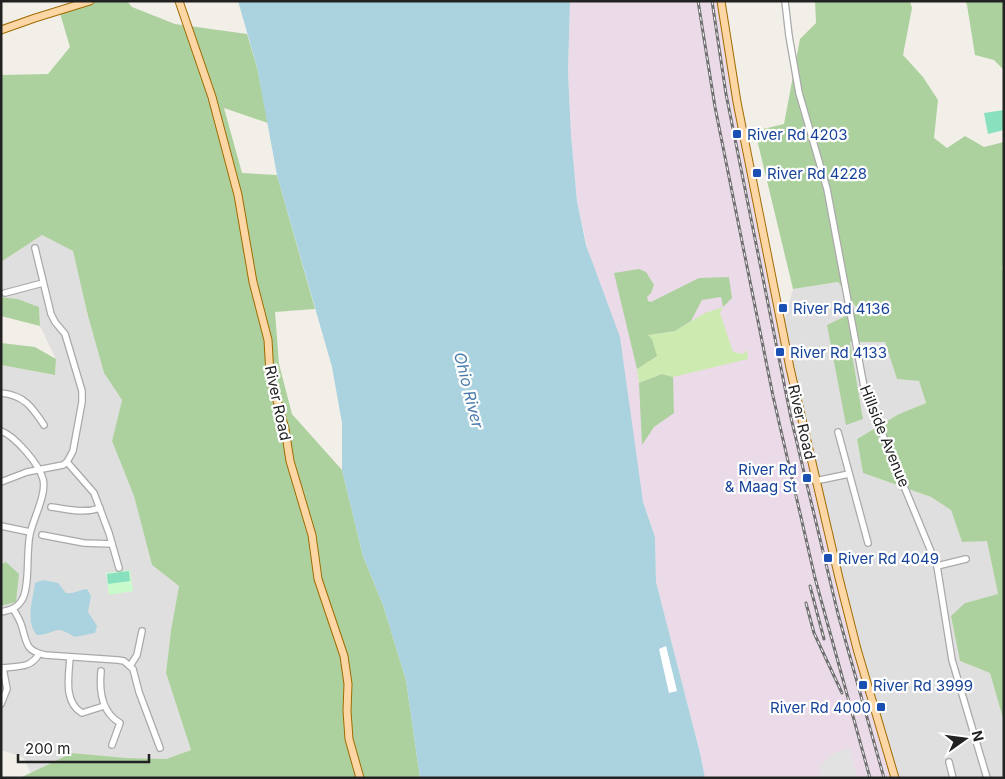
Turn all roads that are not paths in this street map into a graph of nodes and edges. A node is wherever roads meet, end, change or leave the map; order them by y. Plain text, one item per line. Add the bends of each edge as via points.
1 (90, 1) edge
2 (179, 1) edge
3 (720, 1) edge
4 (785, 1) edge
5 (1, 30) edge
6 (35, 248) dead end
7 (43, 283) junction
8 (5, 293) dead end
9 (1, 393) edge
10 (44, 425) dead end
11 (1, 431) edge
12 (838, 432) dead end
13 (67, 462) junction
14 (39, 470) junction
15 (849, 474) junction
16 (815, 480) junction
17 (1, 482) edge
18 (51, 508) dead end
19 (100, 508) junction
20 (1, 526) edge
21 (30, 532) junction
22 (42, 535) dead end
23 (868, 543) dead end
24 (112, 544) junction
25 (966, 559) dead end
26 (937, 566) junction
27 (119, 568) dead end
28 (13, 609) junction
29 (1, 612) edge
30 (142, 630) dead end
31 (40, 654) junction
32 (70, 657) junction
33 (130, 666) junction
34 (2, 668) edge
35 (101, 671) dead end
36 (1, 704) edge
37 (104, 706) junction
38 (112, 745) dead end
39 (160, 748) dead end
40 (949, 762) dead end
41 (360, 778) edge
42 (895, 778) edge
43 (953, 778) edge
44 (987, 778) edge

1 - 5 main road
2 - 41 main road, River Road via 212,96 238,195 253,282 268,340 270,375 285,429 290,462 312,535 318,579 344,656 349,739
3 - 16 main road, River Road via 740,119
4 - 26 street, Hillside Avenue via 799,92 827,189 865,392
6 - 7 street
7 - 8 street
7 - 13 street via 51,314 68,341 82,392 73,451
9 - 10 street via 27,402
11 - 14 street via 11,436
12 - 15 street
13 - 14 street
13 - 19 street via 91,489
14 - 17 street
14 - 21 street via 44,487
15 - 16 street
15 - 23 street
16 - 42 main road, River Road via 858,650
18 - 19 street via 92,511
19 - 24 street
20 - 21 street
21 - 28 street via 25,593
22 - 24 street via 72,542
24 - 27 street
25 - 26 street
26 - 44 street, Hillside Avenue via 952,660
28 - 29 street
28 - 31 street via 20,620 27,645
30 - 33 street via 137,655
31 - 32 street
31 - 34 street via 29,664
32 - 33 street via 118,660
32 - 37 street via 69,695 75,708 82,712
33 - 39 street
34 - 36 street via 7,689
35 - 37 street via 99,686
37 - 38 street via 120,723
40 - 43 street

